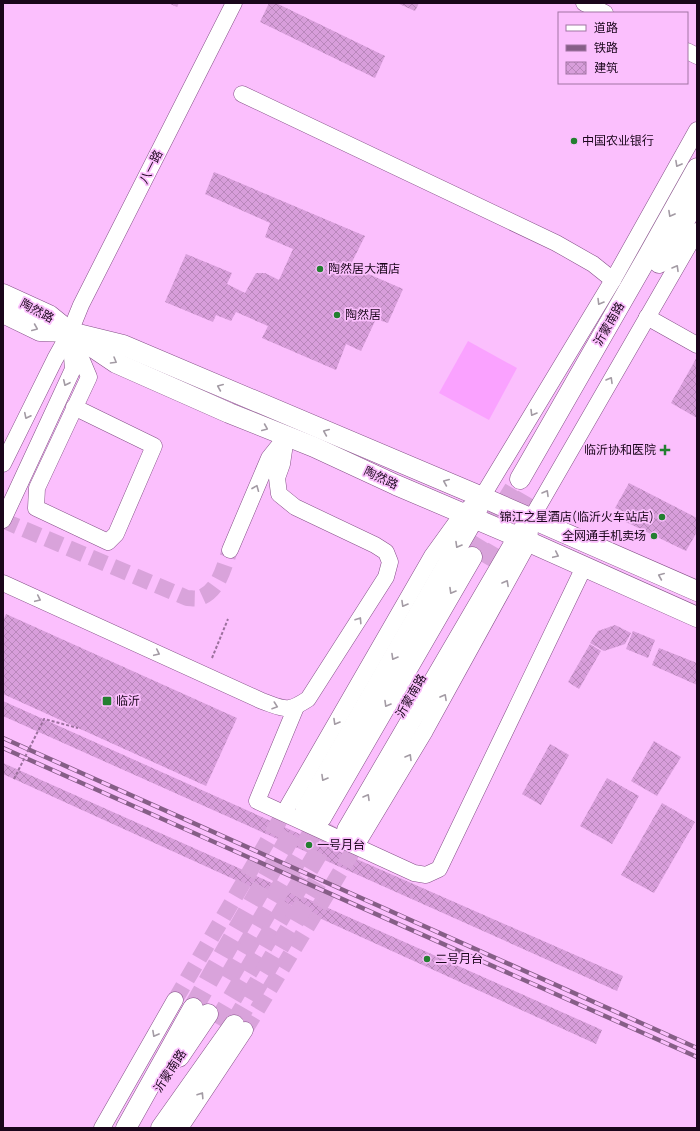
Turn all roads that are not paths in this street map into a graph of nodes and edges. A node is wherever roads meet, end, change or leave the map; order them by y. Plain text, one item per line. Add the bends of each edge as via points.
1 (234, 3) edge
2 (584, 3) edge
3 (603, 12) edge
4 (688, 52) edge
5 (697, 56) edge
6 (242, 94) dead end
7 (697, 130) edge
8 (697, 168) edge
9 (697, 200) edge
10 (697, 231) edge
11 (613, 280) junction
12 (3, 294) edge
13 (3, 314) edge
14 (647, 317) junction
15 (70, 332) junction
16 (697, 345) edge
17 (74, 407) junction
18 (286, 436) junction
19 (3, 464) edge
20 (482, 497) junction
21 (468, 515) junction
22 (531, 518) junction
23 (3, 520) edge
24 (523, 539) junction
25 (230, 550) tunnel mouth
26 (480, 561) tunnel mouth
27 (584, 568) junction
28 (3, 582) edge
29 (697, 592) edge
30 (697, 617) edge
31 (296, 707) junction
32 (326, 822) junction
33 (175, 1000) tunnel mouth
34 (219, 1020) junction
35 (102, 1128) edge
36 (126, 1128) edge
37 (132, 1128) edge
38 (154, 1128) edge
39 (161, 1128) edge
40 (180, 1128) edge

1 - 15 street, 八一路 via 81,305
2 - 3 street
4 - 5 street
6 - 11 street via 556,243 593,264
7 -> 11 street
8 -> 9 main road, 沂蒙南路 via 526,483
14 -> 10 street
11 -> 20 street
12 - 15 main road, 陶然路 via 49,315
13 -> 15 main road, 陶然路 via 40,330
14 - 16 street
22 -> 14 street
15 - 17 street via 89,377
15 -> 18 main road, 陶然路 via 116,363
15 -> 19 street, 八一路
20 -> 15 main road, 陶然路 via 123,345
15 -> 23 street via 73,369
17 - 17 street via 37,488 36,508 108,542 116,534 154,446
18 - 21 main road, 陶然路
25 -> 18 street via 269,458
31 -> 18 street via 308,699 386,577 390,562 386,552 376,545 295,507 279,494 277,478
20 - 21 main road
20 - 22 main road, 陶然路
21 - 24 main road, 陶然路
21 -> 32 main road
22 - 24 main road
29 -> 22 main road, 陶然路
24 -> 27 main road, 陶然路
32 -> 24 main road
26 - 32 main road, 沂蒙南路
27 - 30 main road, 陶然路
27 - 31 street via 439,869 426,874 414,873 257,801
28 -> 31 street via 262,702 285,709
33 -> 35 street
34 - 36 main road
34 - 37 main road, 沂蒙南路
34 - 38 main road, 沂蒙南路
34 - 39 main road
40 -> 34 street

